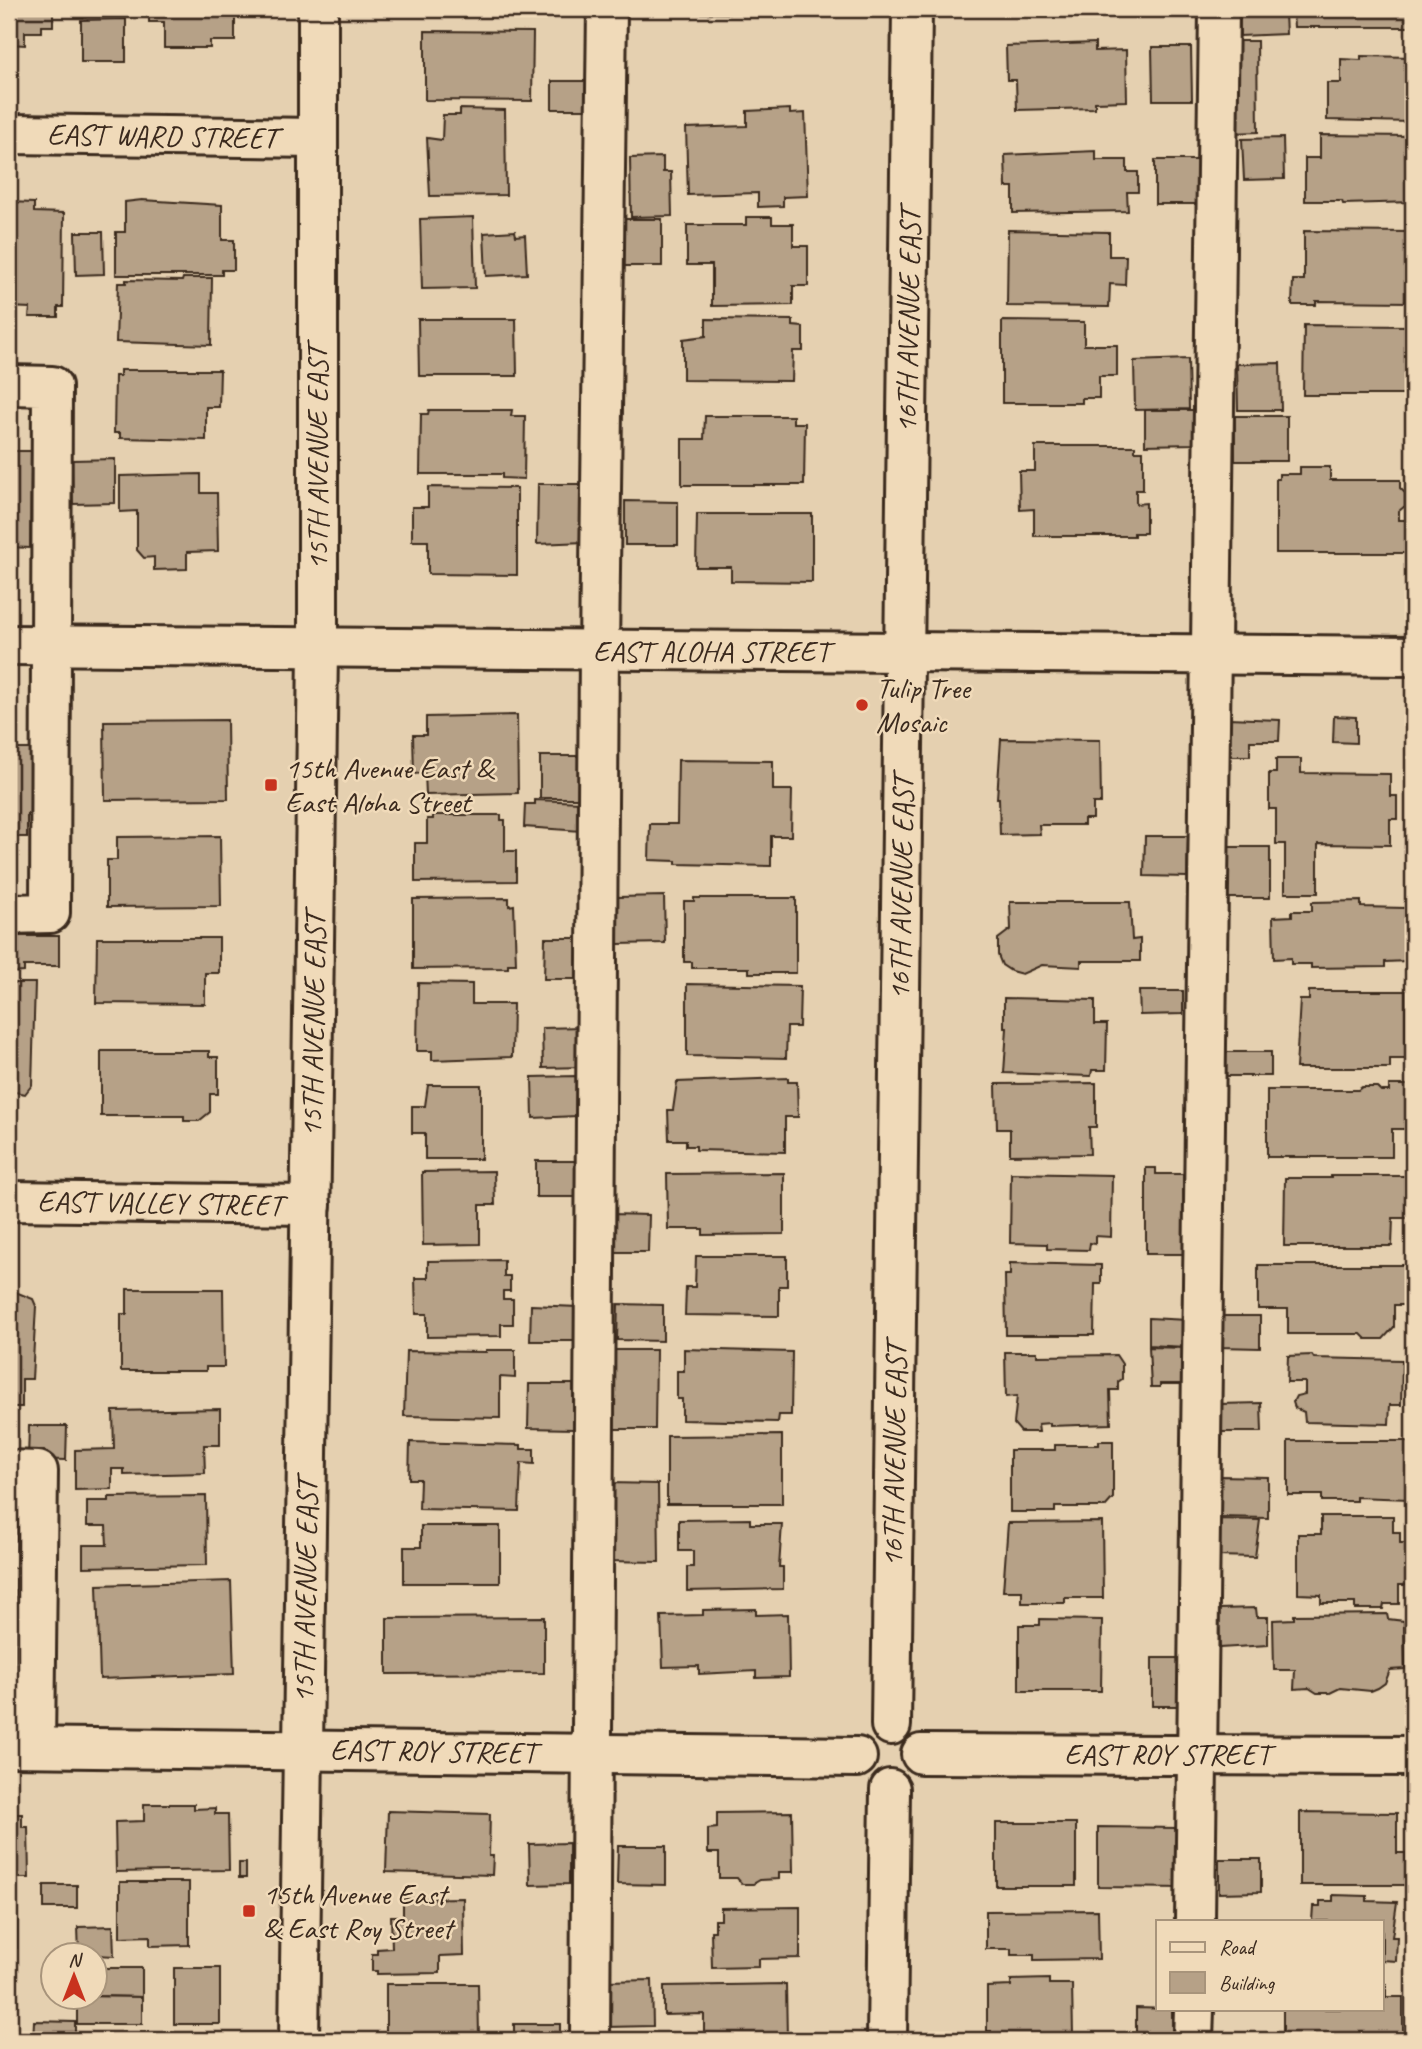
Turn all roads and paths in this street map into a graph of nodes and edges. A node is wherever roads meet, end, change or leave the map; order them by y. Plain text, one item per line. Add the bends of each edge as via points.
1 (318, 9) edge
2 (607, 9) edge
3 (912, 9) edge
4 (1219, 9) edge
5 (9, 134) edge
6 (316, 138) junction
7 (9, 385) edge
8 (9, 645) edge
9 (49, 645) junction
10 (318, 650) junction
11 (599, 650) junction
12 (903, 652) junction
13 (1213, 654) junction
14 (1413, 656) edge
15 (9, 914) edge
16 (9, 1201) edge
17 (311, 1205) junction
18 (9, 1470) edge
19 (891, 1726) junction
20 (22, 1747) edge
21 (302, 1750) junction
22 (590, 1753) junction
23 (921, 1754) junction
24 (1198, 1754) junction
25 (1413, 1756) edge
26 (858, 1757) junction
27 (890, 1789) junction
28 (1195, 1920) edge
29 (1194, 2010) edge
30 (299, 2040) edge
31 (590, 2040) edge
32 (887, 2040) edge
33 (1193, 2040) edge

1 - 6 street, 15TH AVENUE EAST
2 - 11 street
3 - 12 street, 16TH AVENUE EAST
4 - 13 street
5 - 6 street, EAST WARD STREET
6 - 10 street, 15TH AVENUE EAST
7 - 9 street via 52,386
8 - 9 street, EAST ALOHA STREET
9 - 10 street, EAST ALOHA STREET
9 - 15 street via 50,913
10 - 11 street, EAST ALOHA STREET
10 - 17 street, 15TH AVENUE EAST
11 - 12 street, EAST ALOHA STREET
11 - 22 street
12 - 13 street, EAST ALOHA STREET
12 - 19 street, 16TH AVENUE EAST
13 - 14 street, EAST ALOHA STREET
13 - 24 street
16 - 17 street, EAST VALLEY STREET
17 - 21 street, 15TH AVENUE EAST
18 - 20 street via 38,1471
19 - 23 street via 908,1731
19 - 26 street via 876,1727 867,1734
20 - 21 street, EAST ROY STREET
21 - 22 street, EAST ROY STREET
21 - 30 street, 15TH AVENUE EAST
22 - 26 street, EAST ROY STREET
22 - 31 street
23 - 24 street, EAST ROY STREET
23 - 27 street via 912,1780
24 - 25 street, EAST ROY STREET
24 - 28 street
26 - 27 street via 866,1780
27 - 32 street
29 - 33 street

